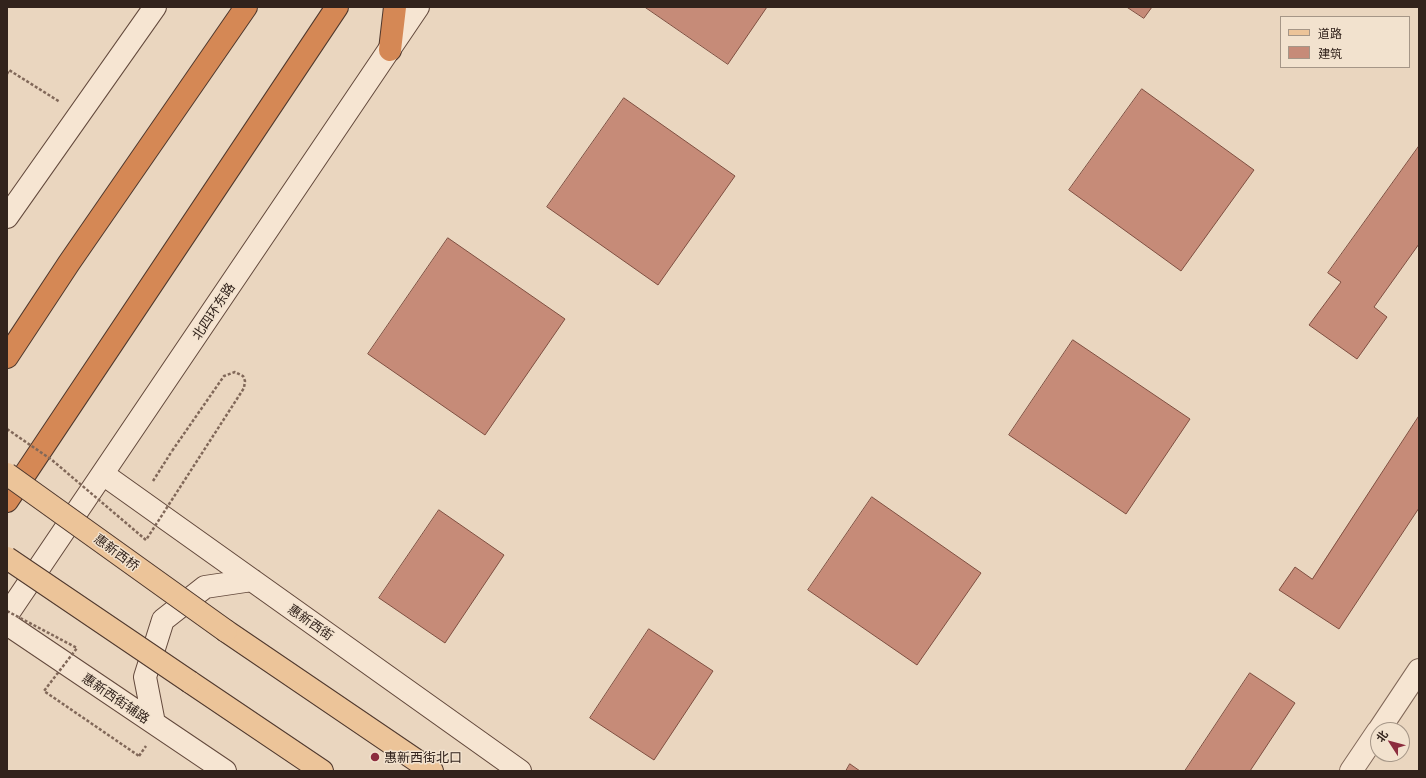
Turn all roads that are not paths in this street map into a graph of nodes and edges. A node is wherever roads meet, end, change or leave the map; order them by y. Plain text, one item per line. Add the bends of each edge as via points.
1 (155, 7) edge
2 (246, 7) edge
3 (337, 7) edge
4 (395, 7) edge
5 (418, 7) edge
6 (390, 50) junction
7 (7, 217) edge
8 (7, 357) edge
9 (7, 474) edge
10 (103, 474) junction
11 (7, 501) edge
12 (7, 558) edge
13 (252, 580) junction
14 (7, 616) edge
15 (7, 624) edge
16 (1419, 670) edge
17 (1384, 722) edge
18 (154, 723) junction
19 (1370, 743) edge
20 (225, 771) edge
21 (322, 771) edge
22 (432, 771) edge
23 (520, 771) edge
24 (1352, 771) edge

1 - 7 street
2 - 8 highway
3 - 11 highway
4 - 6 highway
5 - 6 street, 北四环东路
6 - 10 street, 北四环东路
9 - 22 main road, 惠新西桥, bridge via 226,631
10 - 13 street, 惠新西街
10 - 14 street, 北四环东路
12 - 21 main road, bridge
13 - 18 street via 205,587 163,620 145,677
13 - 23 street, 惠新西街
15 - 18 street, 惠新西街辅路
16 - 17 street
18 - 20 street, 惠新西街辅路
19 - 24 street

